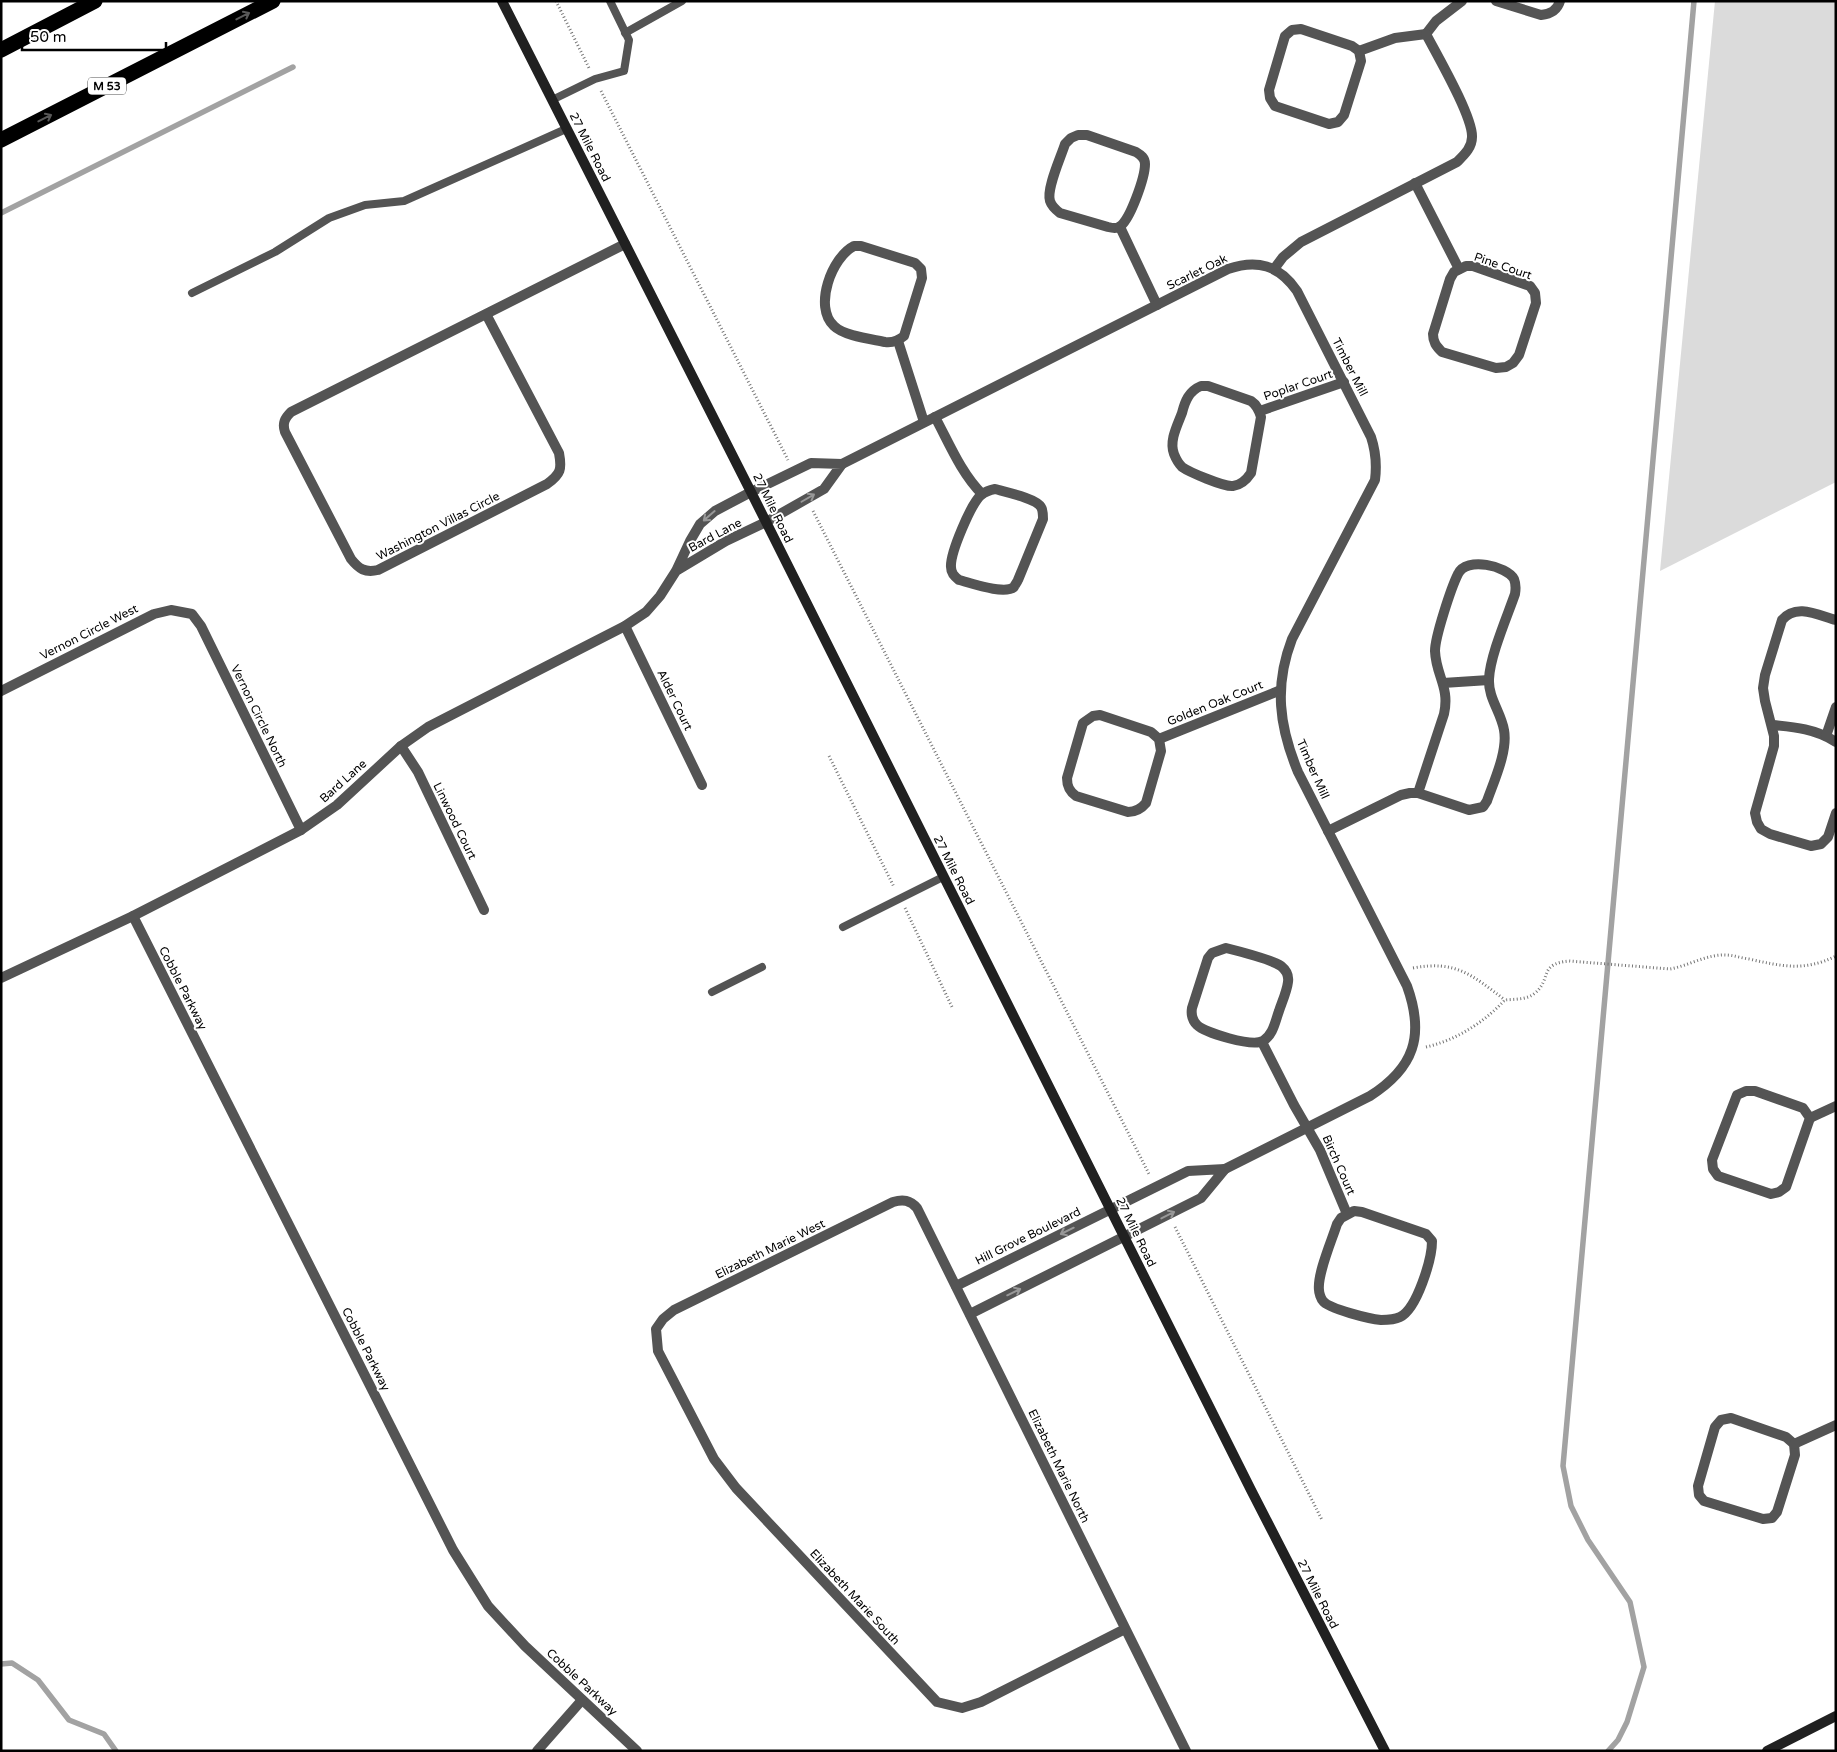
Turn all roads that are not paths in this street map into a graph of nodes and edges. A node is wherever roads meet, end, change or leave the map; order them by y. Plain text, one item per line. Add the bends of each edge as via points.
1 (95, 1) edge
2 (272, 1) edge
3 (502, 1) edge
4 (610, 1) edge
5 (682, 1) edge
6 (1462, 1) edge
7 (1496, 1) edge
8 (1560, 1) edge
9 (625, 33) junction
10 (1426, 34) junction
11 (1, 50) edge
12 (1359, 51) junction
13 (552, 100) junction
14 (566, 129) junction
15 (1, 140) edge
16 (1415, 183) junction
17 (1120, 227) junction
18 (625, 244) junction
19 (1459, 268) junction
20 (1274, 269) junction
21 (192, 293) dead end
22 (1157, 305) junction
23 (486, 314) junction
24 (898, 341) junction
25 (1344, 382) junction
26 (1260, 411) junction
27 (935, 417) junction
28 (924, 422) junction
29 (842, 464) junction
30 (751, 492) junction
31 (982, 494) junction
32 (766, 522) junction
33 (676, 571) junction
34 (192, 614) joint
35 (1836, 620) edge
36 (624, 626) junction
37 (1489, 680) junction
38 (1443, 683) junction
39 (1281, 690) junction
40 (1, 691) edge
41 (1836, 707) edge
42 (1772, 725) junction
43 (1826, 736) junction
44 (1159, 739) junction
45 (1836, 742) edge
46 (401, 746) junction
47 (702, 785) dead end
48 (1418, 793) junction
49 (1836, 813) edge
50 (301, 830) junction
51 (1328, 831) junction
52 (944, 877) junction
53 (484, 910) dead end
54 (133, 916) junction
55 (844, 927) dead end
56 (762, 967) dead end
57 (1, 978) edge
58 (712, 992) dead end
59 (1262, 1042) junction
60 (1836, 1106) edge
61 (1810, 1118) junction
62 (1308, 1128) junction
63 (1224, 1169) junction
64 (902, 1200) joint
65 (1111, 1210) junction
66 (1347, 1214) junction
67 (1125, 1238) junction
68 (956, 1286) junction
69 (970, 1314) junction
70 (656, 1329) joint
71 (1836, 1425) edge
72 (1794, 1444) junction
73 (1125, 1629) junction
74 (582, 1700) junction
75 (1836, 1716) edge
76 (538, 1751) edge
77 (637, 1751) edge
78 (1186, 1751) edge
79 (1385, 1751) edge
80 (1767, 1751) edge

1 - 11 highway
15 -> 2 highway, M 53
3 - 13 street, 27 Mile Road
4 - 9 lane
5 - 9 lane
6 - 10 street
7 - 8 street via 1540,15 1554,11
9 - 13 lane via 629,40 624,71
10 - 12 street via 1395,38
10 - 16 street via 1468,116 1472,136 1470,146 1457,162
12 - 12 street via 1301,29 1292,30 1285,36 1269,90 1270,98 1275,106 1329,124 1338,122 1344,115 1361,61
13 - 14 street, 27 Mile Road
14 - 18 street, 27 Mile Road
14 - 21 lane via 404,201 346,210 275,252
16 - 19 street, Pine Court
16 - 20 street via 1301,242
17 - 17 street via 1108,227 1060,213 1054,208 1050,192 1065,144 1071,138 1086,134 1142,156 1145,163 1136,200
17 - 22 street
18 - 23 street, Washington Villas Circle
18 - 30 street, 27 Mile Road
19 - 19 street, Pine Court via 1473,266 1530,286 1536,293 1536,303 1519,355 1506,367 1496,368 1442,352 1433,340 1450,279
20 - 22 street, Scarlet Oak via 1263,265 1240,265
20 - 25 street, Timber Mill via 1298,291
22 - 27 street, Scarlet Oak
23 - 23 street, Washington Villas Circle via 286,417 285,432 351,559 363,571 378,570 557,477 561,466 559,453
24 - 24 street via 904,336 922,278 920,269 915,263 854,246 840,256 832,273 825,295 827,317 842,331 885,342
24 - 28 street
25 - 26 street, Poplar Court
25 - 39 street, Timber Mill via 1372,437 1376,452 1375,480 1292,639
26 - 26 street, Poplar Court via 1251,401 1208,386 1195,388 1185,403 1172,443 1177,461 1184,468 1225,485 1240,484 1251,473
27 - 28 street, Scarlet Oak
27 - 31 street via 965,472
28 - 29 street, Scarlet Oak
29 - 30 street, Scarlet Oak via 811,463
32 -> 29 street, Scarlet Oak via 824,489
30 - 32 street, 27 Mile Road
30 -> 33 street, Bard Lane via 715,511 700,524
31 - 31 street via 958,538 951,568 959,580 1008,590 1018,580 1043,519 1043,511 1034,501 1003,492 988,490
32 - 33 street, Bard Lane
32 - 52 street, 27 Mile Road
33 - 36 street, Bard Lane via 646,612
34 - 40 street, Vernon Circle West via 171,610 154,614
34 - 50 street, Vernon Circle North via 201,626
35 - 42 street via 1796,611 1782,620 1763,688
36 - 46 street, Bard Lane via 428,727
36 - 47 street, Alder Court
37 - 38 street
37 - 38 street via 1516,585 1506,572 1471,563 1458,572 1438,635 1435,649
37 - 48 street via 1505,737 1487,801 1477,810 1469,810
38 - 48 street via 1446,693 1444,714
39 - 44 street, Golden Oak Court
39 - 51 street, Timber Mill via 1280,710 1289,749
41 - 43 street
42 - 43 street via 1800,727
42 - 49 street via 1774,746 1755,814 1761,829 1810,846 1821,844 1828,837
43 - 45 street
44 - 44 street, Golden Oak Court via 1151,732 1100,715 1087,718 1082,723 1067,786 1076,796 1128,812 1141,809 1146,803 1161,751
46 - 50 street, Bard Lane via 337,805
46 - 53 street, Linwood Court via 418,772
48 - 51 street via 1401,795
50 - 54 street, Bard Lane
51 - 62 street, Timber Mill via 1399,970 1413,1003 1415,1034 1404,1066 1395,1079
52 - 55 lane
52 - 65 street, 27 Mile Road
54 - 57 street, Bard Lane
54 - 74 street, Cobble Parkway via 454,1550 488,1606
56 - 58 lane
59 - 59 street via 1273,1030 1288,982 1287,972 1279,964 1226,948 1219,949 1208,958 1192,1008 1195,1024 1245,1042
59 - 62 street, Birch Court
60 - 61 street
61 - 61 street via 1786,1187 1779,1192 1771,1194 1718,1176 1713,1169 1712,1160 1738,1095 1756,1090 1803,1108
62 - 63 street, Timber Mill
62 - 66 street, Birch Court
63 - 65 street, Timber Mill via 1188,1171
67 -> 63 street, Timber Mill via 1201,1198
64 - 68 street, Elizabeth Marie North via 918,1208
64 - 70 street, Elizabeth Marie West via 674,1310 662,1319
65 - 67 street, 27 Mile Road
65 -> 68 street, Hill Grove Boulevard
66 - 66 street, Birch Court via 1338,1224 1319,1281 1322,1300 1329,1306 1379,1320 1400,1317 1416,1300 1432,1241 1426,1234 1362,1212
69 -> 67 street
67 - 79 street, 27 Mile Road
68 - 69 street, Elizabeth Marie North
69 - 73 street, Elizabeth Marie North
70 - 73 street, Elizabeth Marie South via 658,1351 714,1459 736,1488 936,1702 962,1708 981,1702
71 - 72 street
72 - 72 street via 1786,1437 1750,1424 1731,1418 1721,1420 1715,1427 1698,1486 1699,1495 1704,1501 1763,1519 1772,1518 1777,1512 1796,1455
73 - 78 street, Elizabeth Marie North
74 - 76 street
74 - 77 street, Cobble Parkway
75 - 80 street

